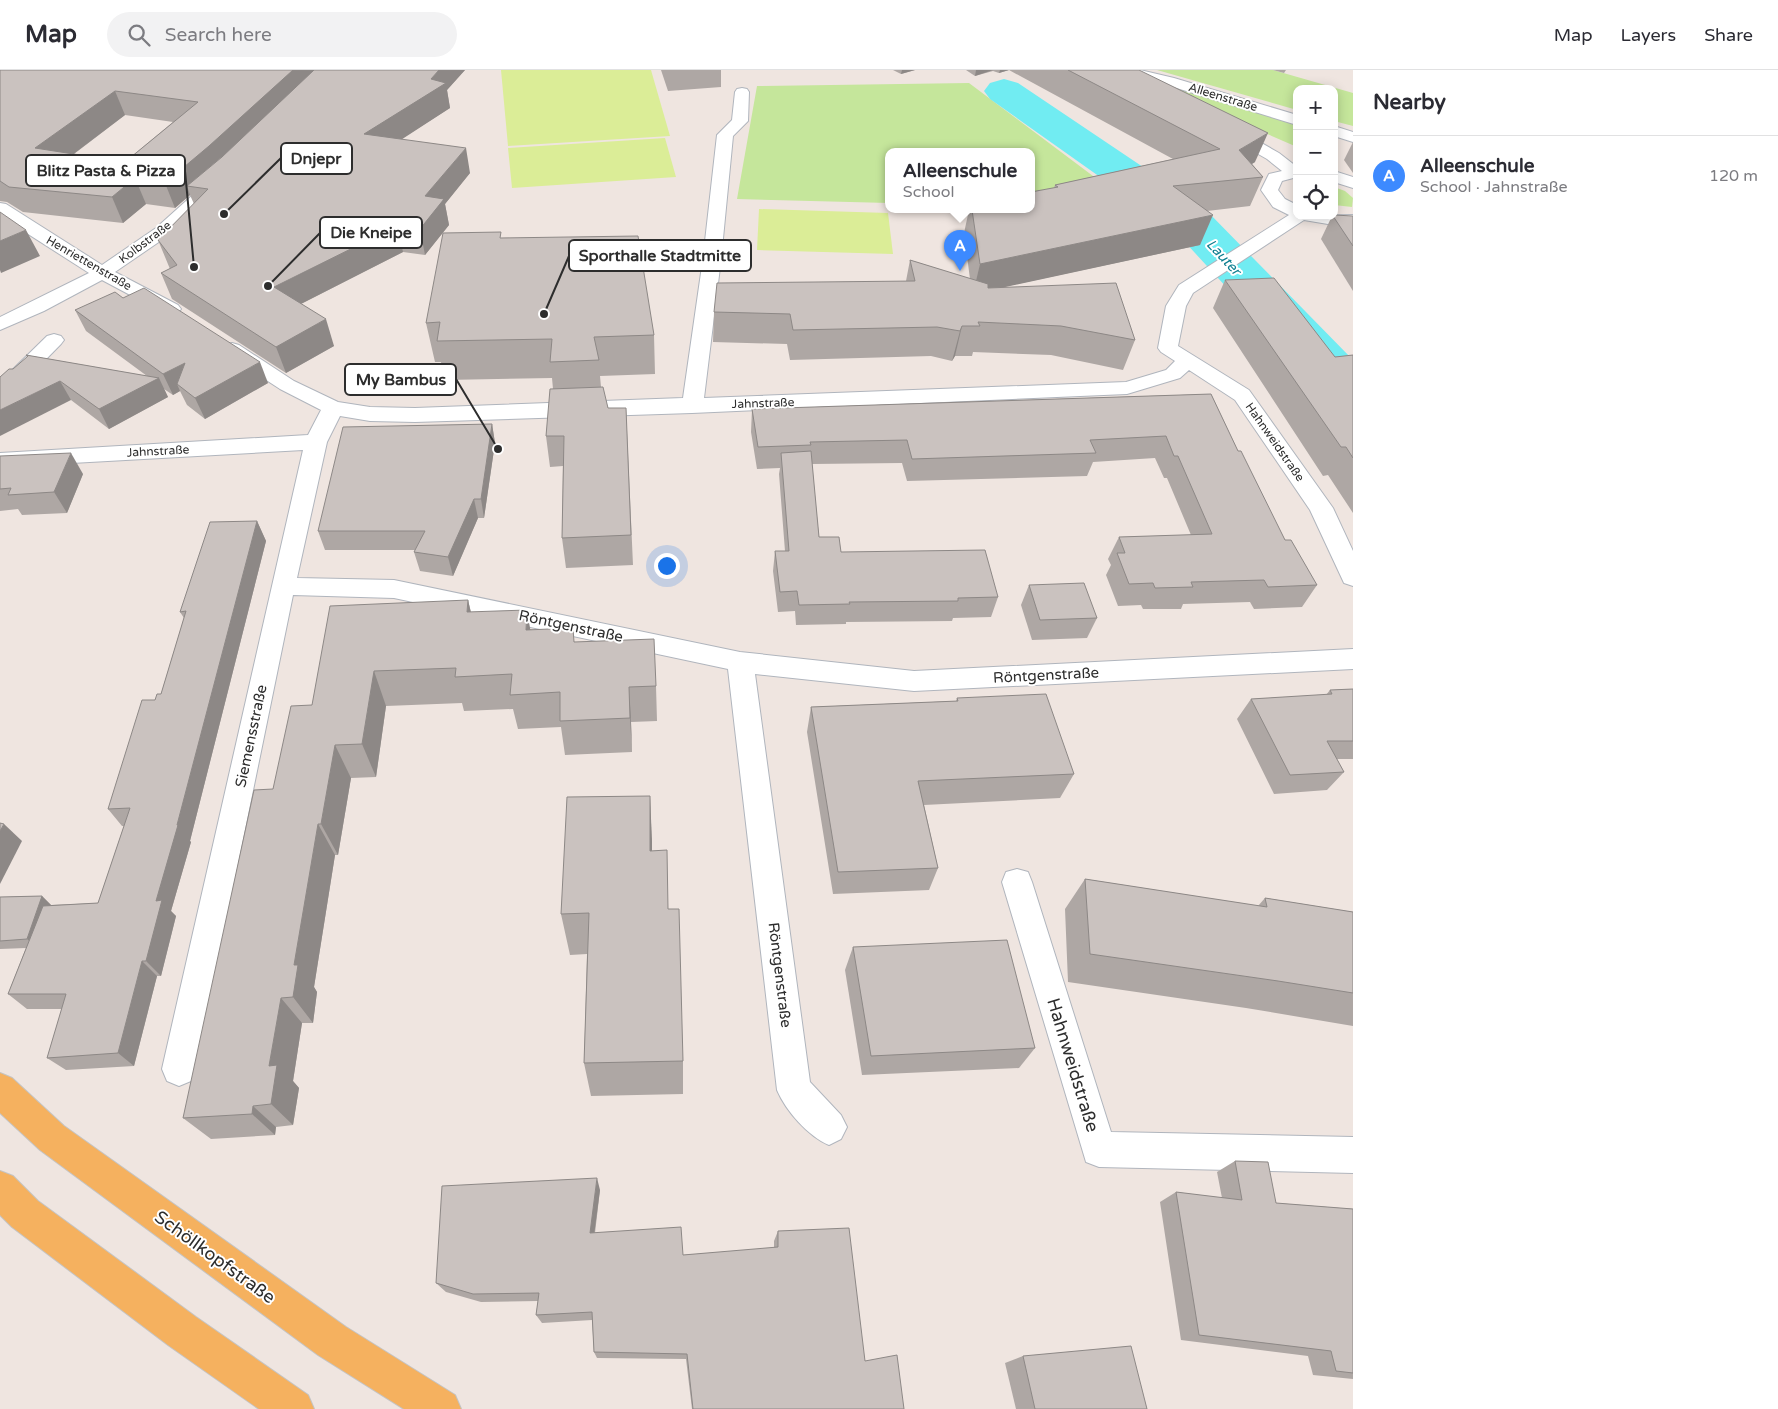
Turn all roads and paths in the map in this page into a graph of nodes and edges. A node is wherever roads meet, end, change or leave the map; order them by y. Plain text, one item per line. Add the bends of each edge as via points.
1 (1104, 70) edge
2 (1120, 70) edge
3 (1149, 90) edge
4 (742, 92) dead end
5 (1293, 119) edge
6 (1217, 124) edge
7 (1338, 133) edge
8 (1353, 137) edge
9 (230, 171) edge
10 (1293, 171) edge
11 (1293, 173) edge
12 (1338, 177) edge
13 (1353, 183) edge
14 (0, 208) edge
15 (1293, 210) edge
16 (1293, 220) edge
17 (1338, 220) edge
18 (1353, 220) edge
19 (102, 273) junction
20 (188, 320) edge
21 (0, 324) edge
22 (213, 336) edge
23 (54, 340) dead end
24 (1186, 361) junction
25 (0, 394) edge
26 (692, 406) junction
27 (333, 408) junction
28 (316, 442) junction
29 (0, 460) edge
30 (1353, 577) edge
31 (283, 586) junction
32 (1353, 659) edge
33 (740, 662) junction
34 (1017, 882) dead end
35 (180, 1069) dead end
36 (0, 1090) edge
37 (829, 1127) dead end
38 (1353, 1155) edge
39 (0, 1189) edge
40 (294, 1409) edge
41 (441, 1409) edge

1 - 3 street
2 - 5 street, Alleenstraße via 1174,82
4 - 26 street via 740,121 725,135
6 - 10 street, Alleenstraße
7 - 8 street
9 - 19 street, Kolbstraße via 144,246
11 - 15 street, Alleenstraße via 1275,178 1269,190 1279,203
12 - 13 street
14 - 19 street, Henriettenstraße
16 - 24 street, Hahnweidstraße via 1186,289 1176,306 1168,348
17 - 18 street
19 - 20 street, Henriettenstraße via 155,299
19 - 21 street, Kolbstraße via 50,302
22 - 27 street via 287,385
23 - 25 street
24 - 26 street, Jahnstraße via 1172,374 1127,388
24 - 30 street, Hahnweidstraße via 1242,395 1320,508
26 - 27 street, Jahnstraße via 416,415 370,414
27 - 28 street, Siemensstraße
28 - 29 street, Jahnstraße
28 - 31 street, Siemensstraße
31 - 33 street, Röntgenstraße via 394,589
31 - 35 street, Siemensstraße
32 - 33 street, Röntgenstraße via 914,681
33 - 37 street, Röntgenstraße via 794,1090
34 - 38 street, Hahnweidstraße via 1098,1149
36 - 41 main road, Schöllkopfstraße via 52,1138 206,1251 332,1341
39 - 40 main road via 25,1214 182,1332

